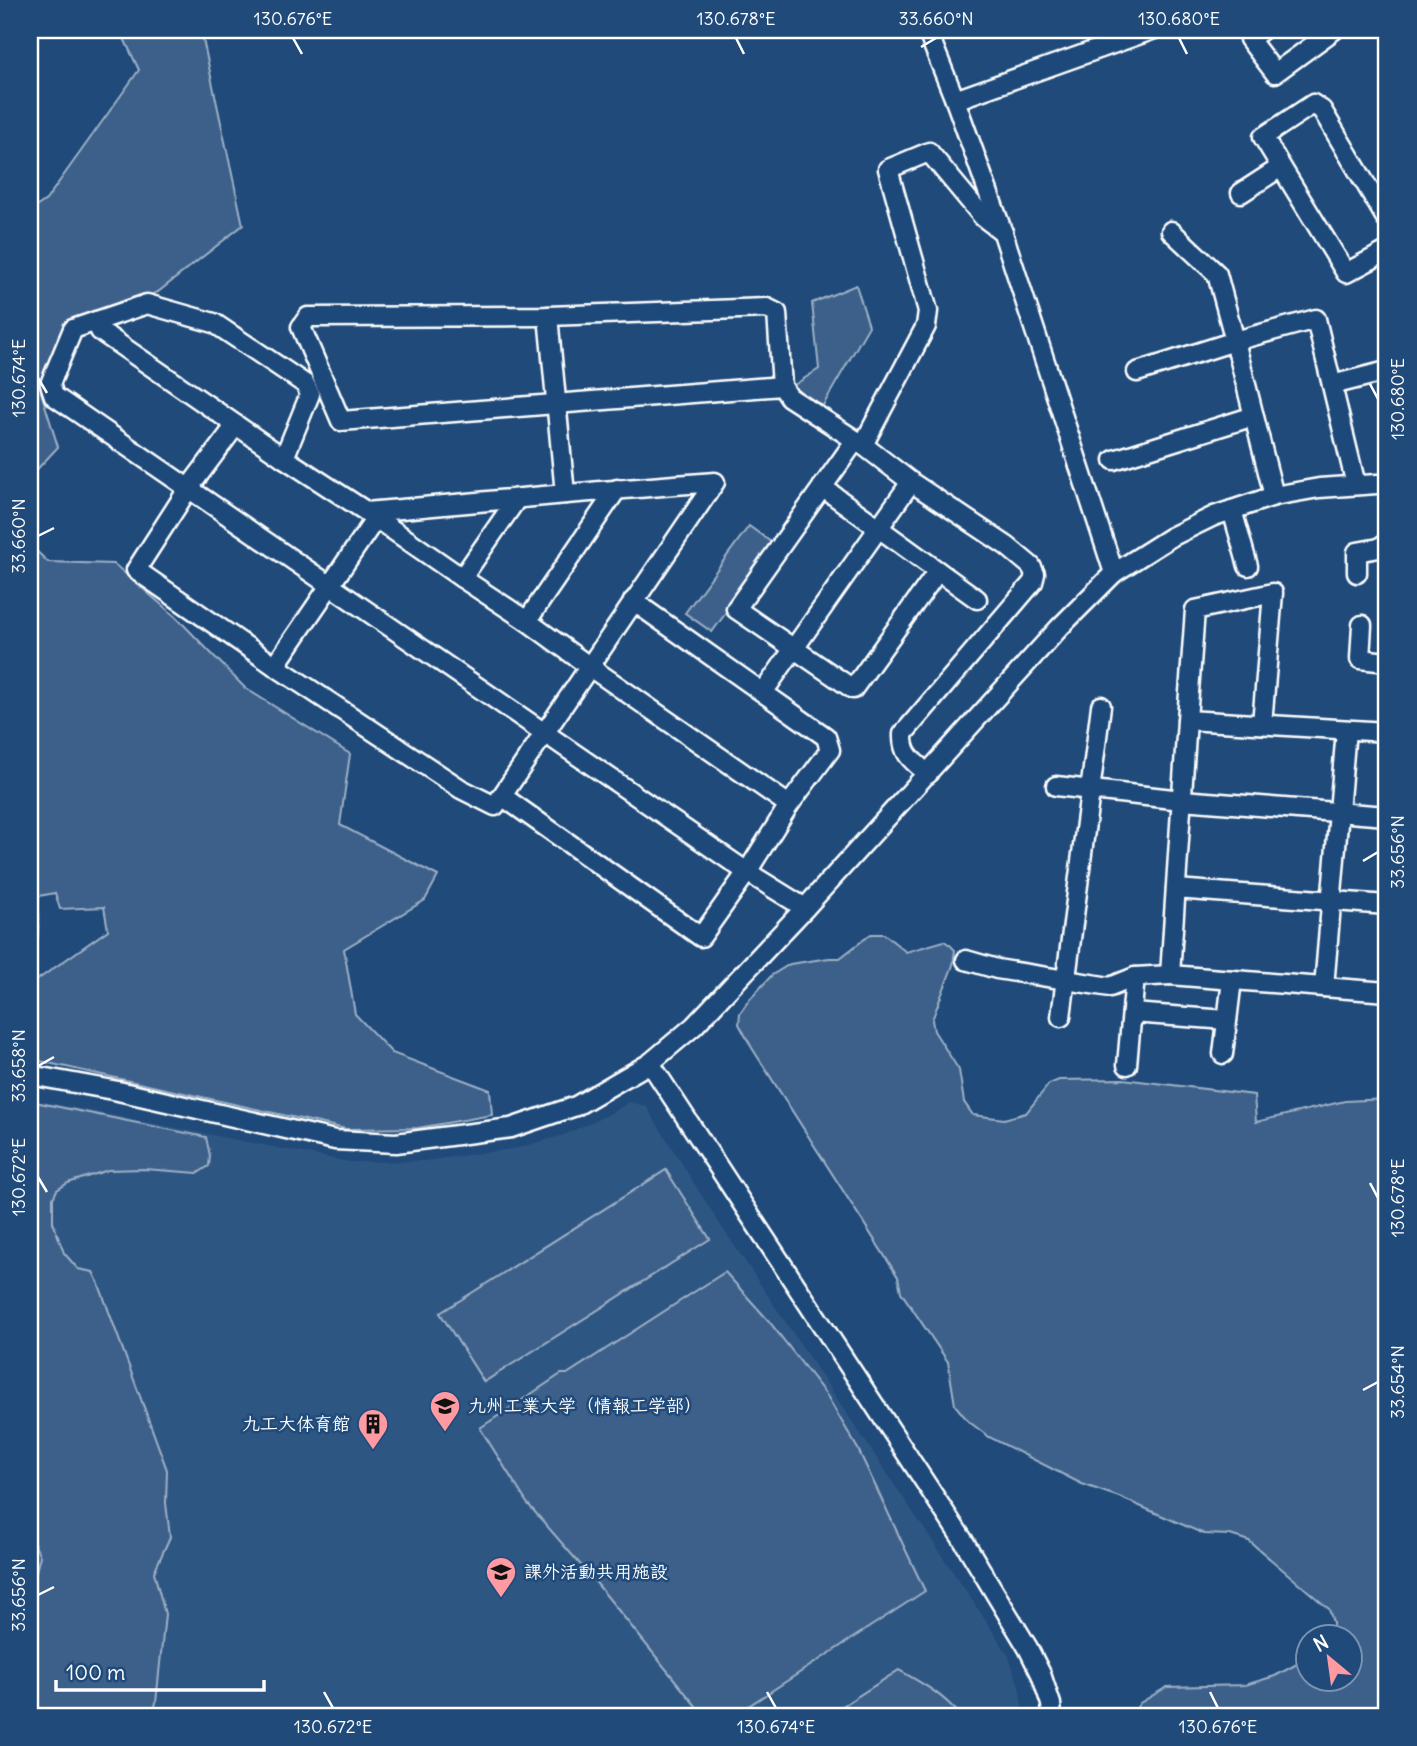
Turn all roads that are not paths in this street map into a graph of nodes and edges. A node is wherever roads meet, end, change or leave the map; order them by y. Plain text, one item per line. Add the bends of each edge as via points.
1 (927, 30) edge
2 (1152, 30) edge
3 (1262, 30) edge
4 (1334, 30) edge
5 (955, 100) junction
6 (1281, 167) junction
7 (1241, 193) dead end
8 (1387, 220) edge
9 (1171, 231) dead end
10 (1003, 233) junction
11 (1387, 251) edge
12 (548, 316) junction
13 (96, 321) junction
14 (1234, 341) junction
15 (1387, 371) edge
16 (1137, 372) dead end
17 (1332, 385) junction
18 (782, 386) junction
19 (556, 403) junction
20 (1254, 416) junction
21 (236, 425) junction
22 (859, 443) junction
23 (284, 458) junction
24 (1114, 460) dead end
25 (911, 482) junction
26 (1387, 484) edge
27 (1356, 485) junction
28 (822, 487) junction
29 (188, 489) junction
30 (617, 489) junction
31 (565, 494) junction
32 (1274, 496) junction
33 (516, 500) junction
34 (1232, 510) junction
35 (372, 515) junction
36 (878, 528) junction
37 (1387, 542) edge
38 (1248, 566) dead end
39 (937, 571) junction
40 (1114, 573) junction
41 (1357, 573) dead end
42 (462, 578) junction
43 (330, 586) junction
44 (977, 599) dead end
45 (633, 601) junction
46 (527, 621) junction
47 (1362, 625) dead end
48 (794, 649) junction
49 (1387, 662) edge
50 (275, 666) junction
51 (590, 667) junction
52 (769, 684) dead end
53 (1101, 706) dead end
54 (1188, 720) junction
55 (1262, 724) junction
56 (1346, 730) junction
57 (544, 732) junction
58 (1387, 733) edge
59 (928, 774) junction
60 (1056, 786) dead end
61 (1090, 790) junction
62 (502, 796) junction
63 (1182, 800) junction
64 (789, 805) junction
65 (1338, 813) junction
66 (1387, 816) edge
67 (747, 872) junction
68 (1176, 889) junction
69 (1331, 901) junction
70 (1387, 905) edge
71 (805, 908) junction
72 (966, 960) dead end
73 (1170, 975) junction
74 (1135, 977) junction
75 (1231, 980) junction
76 (1066, 981) junction
77 (1324, 987) junction
78 (1387, 992) edge
79 (1132, 1013) junction
80 (1061, 1017) dead end
81 (1227, 1020) junction
82 (1223, 1054) dead end
83 (650, 1063) junction
84 (1127, 1065) dead end
85 (30, 1075) edge
86 (1052, 1716) edge

1 - 5 street
2 - 5 street
3 - 4 street via 1249,39 1275,73
5 - 10 street
6 - 7 street
6 - 8 street via 1263,137 1313,104 1322,110
6 - 11 street via 1346,273
9 - 14 street via 1217,274
10 - 22 street via 983,217 929,152 888,169 928,310 926,326
10 - 40 street
12 - 18 street via 767,308 777,313
12 - 19 street
12 - 19 street via 308,317 302,327 341,421
13 - 21 street via 100,331
13 - 23 street via 147,304 214,323 305,384 310,394
13 - 29 street via 72,330 50,384 54,396
14 - 16 street
14 - 17 street via 1316,319
14 - 20 street
15 - 17 street
17 - 27 street
18 - 19 street
18 - 22 street via 789,397
19 - 31 street
20 - 24 street
20 - 32 street
21 - 23 street
21 - 29 street
22 - 25 street
22 - 28 street
23 - 35 street
25 - 36 street
25 - 59 street via 1007,546 1035,574 1033,582 903,734 907,756
26 - 27 street
27 - 32 street
28 - 36 street
28 - 48 street via 736,608
29 - 43 street
29 - 50 street via 136,570
30 - 31 street
30 - 45 street via 715,482
30 - 46 street
31 - 33 street
32 - 34 street
33 - 35 street
33 - 42 street
34 - 38 street
34 - 40 street via 1171,537
35 - 42 street
35 - 43 street
36 - 39 street
36 - 48 street
37 - 41 street via 1357,552
39 - 44 street
39 - 48 street via 853,689
40 - 59 street
42 - 46 street
43 - 50 street
43 - 57 street
45 - 51 street
45 - 64 street via 826,737 830,750
46 - 51 street
47 - 49 street via 1360,659
48 - 52 street
50 - 62 street via 461,789 495,806
51 - 57 street
51 - 64 street
53 - 61 street
54 - 55 street
54 - 55 street via 1195,610 1273,593
54 - 63 street
55 - 56 street
56 - 58 street
56 - 65 street
57 - 62 street
57 - 67 street
59 - 71 street
60 - 61 street
61 - 63 street
61 - 76 street
62 - 67 street via 701,937
63 - 65 street
63 - 68 street
64 - 67 street
65 - 66 street
65 - 69 street
67 - 71 street
68 - 69 street
68 - 73 street
69 - 70 street
69 - 77 street
71 - 83 street via 694,1026
72 - 76 street
73 - 74 street
73 - 75 street
74 - 76 street via 1110,987
74 - 79 street
75 - 77 street
75 - 81 street
76 - 80 street
77 - 78 street
79 - 81 street
79 - 84 street
81 - 82 street
83 - 85 street via 576,1106 511,1128 396,1143 335,1140
83 - 86 street via 963,1540 1028,1648 1041,1674

